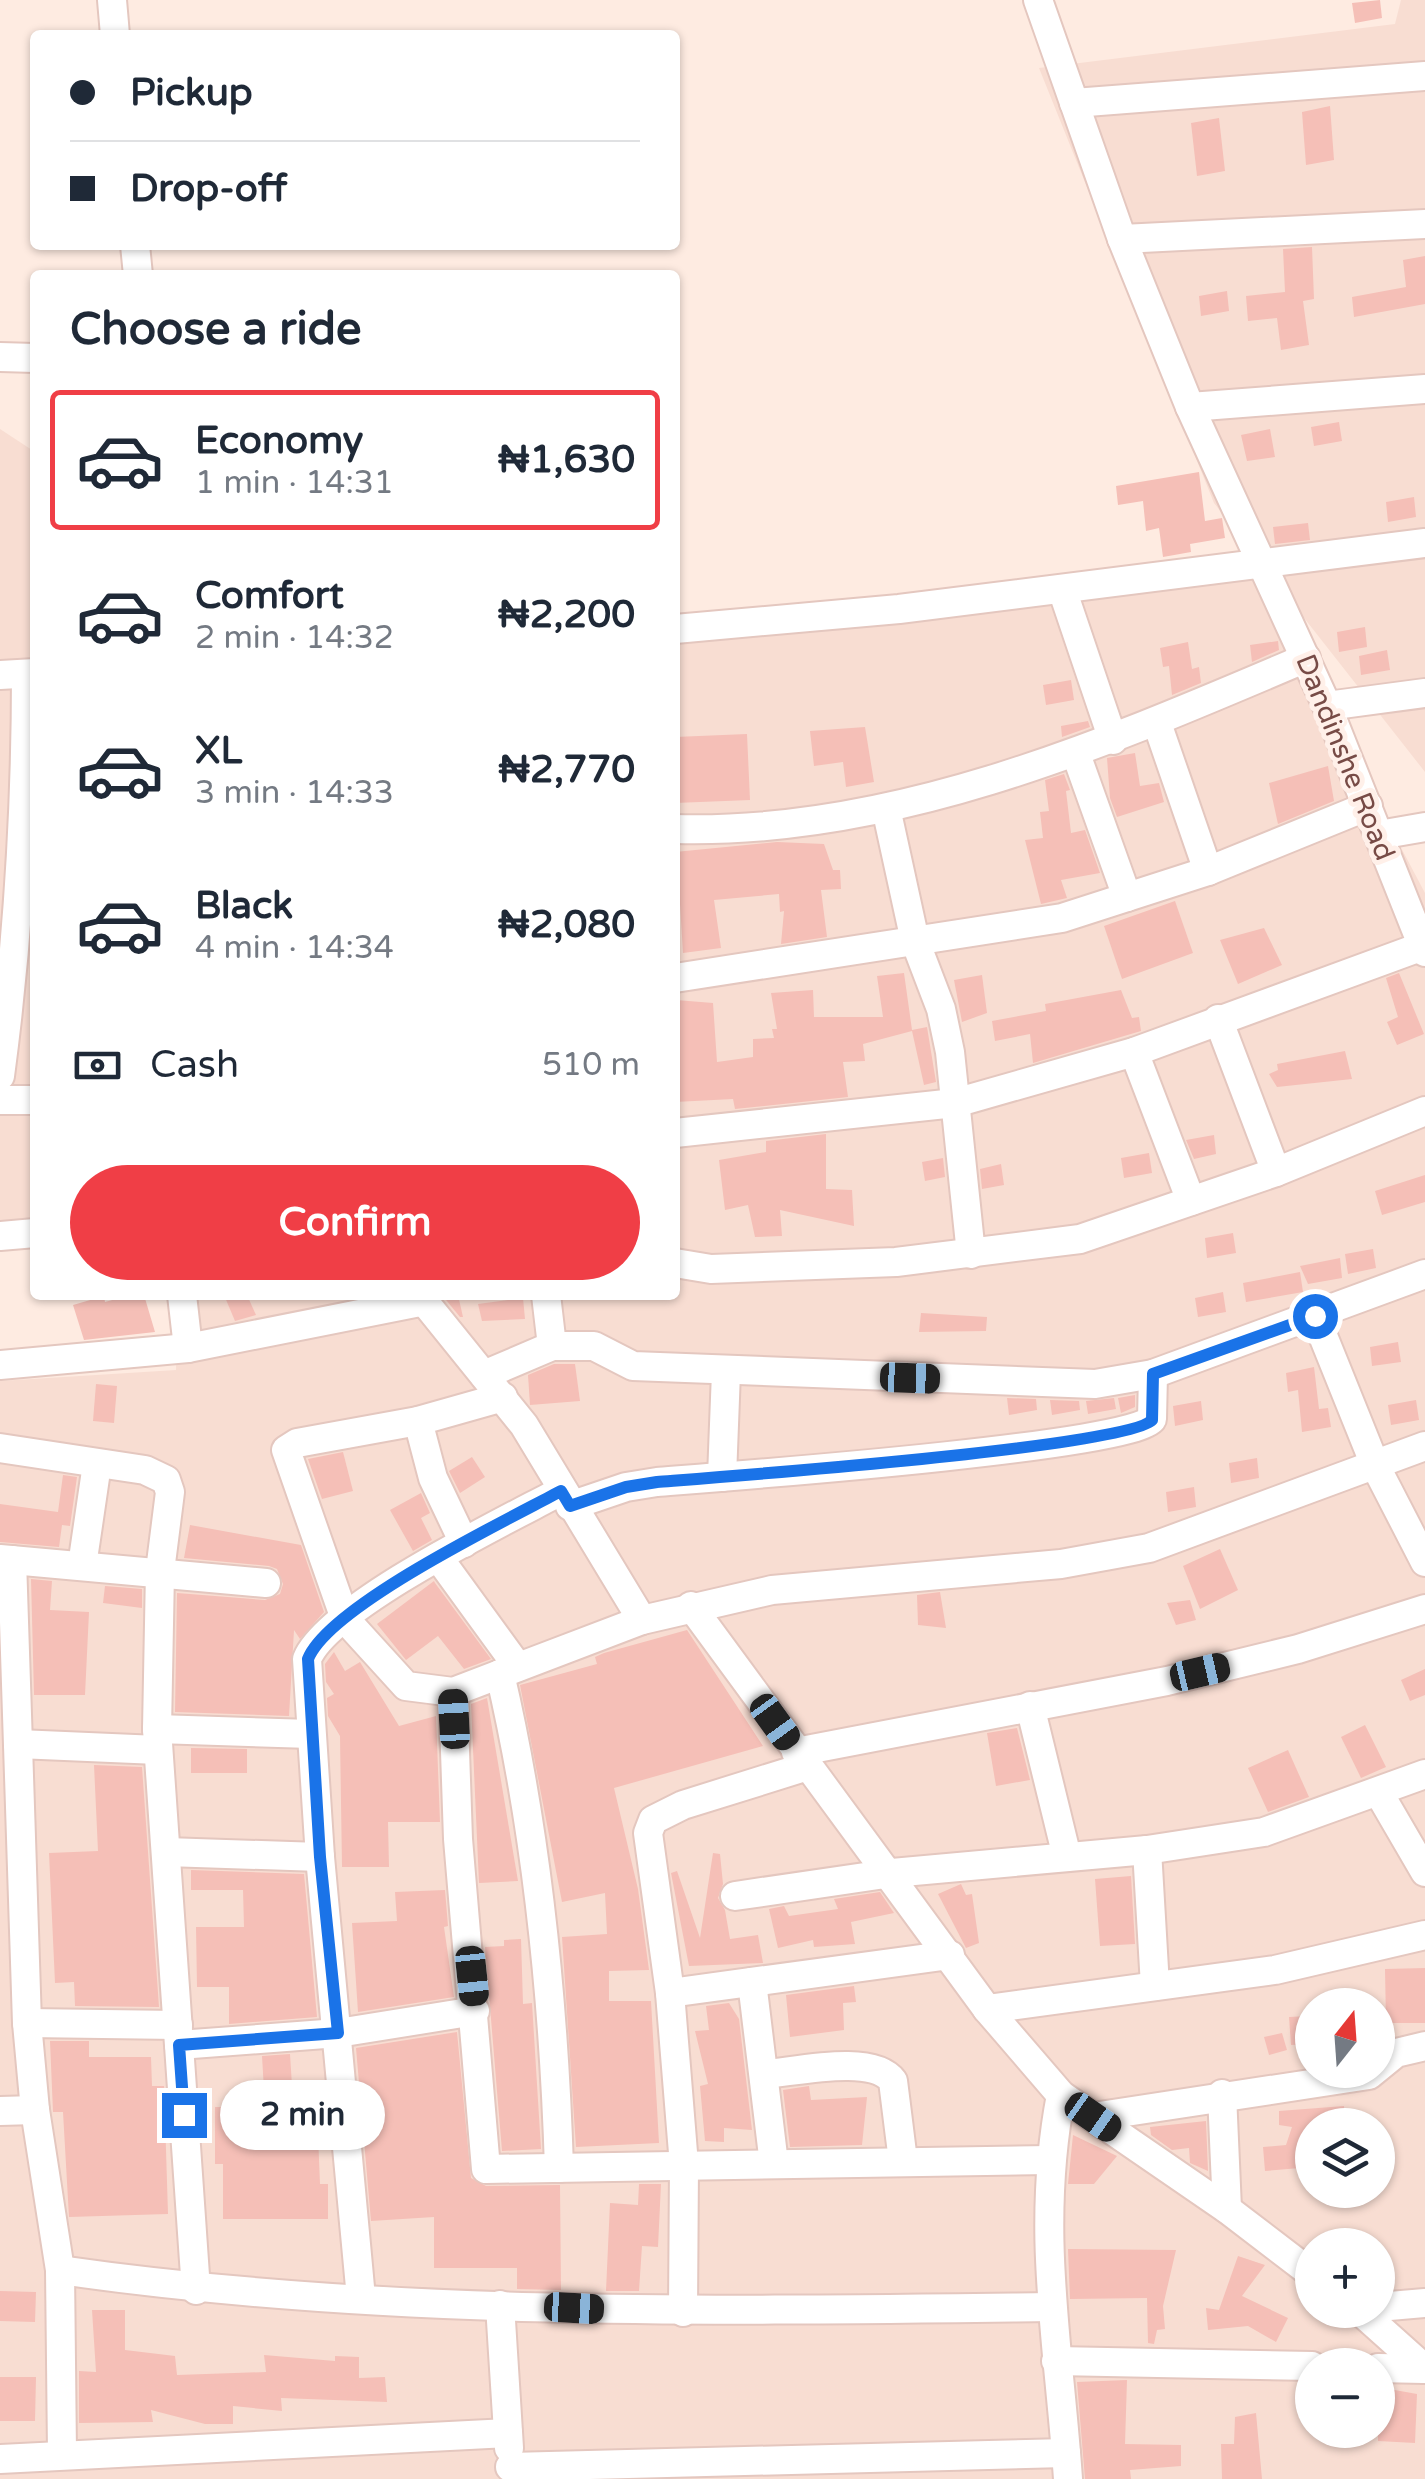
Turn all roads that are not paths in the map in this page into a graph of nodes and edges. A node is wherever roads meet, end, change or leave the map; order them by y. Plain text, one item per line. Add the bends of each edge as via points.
1 (112, 0) edge
2 (1038, 0) edge
3 (115, 30) edge
4 (1425, 76) edge
5 (1074, 103) junction
6 (1425, 224) edge
7 (1122, 239) junction
8 (0, 356) edge
9 (30, 358) edge
10 (1425, 389) edge
11 (1190, 407) junction
12 (1425, 543) edge
13 (1264, 562) junction
14 (1062, 590) junction
15 (680, 628) edge
16 (1306, 658) junction
17 (20, 674) edge
18 (1425, 692) edge
19 (1327, 706) junction
20 (1156, 723) junction
21 (1113, 740) junction
22 (1076, 754) junction
23 (1368, 806) junction
24 (886, 808) junction
25 (13, 822) edge
26 (1425, 827) edge
27 (680, 829) edge
28 (1379, 835) junction
29 (1208, 871) junction
30 (28, 880) edge
31 (1127, 898) junction
32 (915, 941) junction
33 (9, 943) edge
34 (1424, 949) edge
35 (680, 977) edge
36 (1218, 1019) junction
37 (1134, 1052) junction
38 (0, 1076) edge
39 (0, 1100) edge
40 (30, 1100) edge
41 (955, 1103) junction
42 (1425, 1110) edge
43 (680, 1131) edge
44 (1276, 1172) junction
45 (1192, 1201) junction
46 (30, 1233) edge
47 (0, 1236) edge
48 (971, 1254) junction
49 (680, 1265) edge
50 (1425, 1274) edge
51 (183, 1300) edge
52 (547, 1300) edge
53 (422, 1302) edge
54 (1315, 1316) junction
55 (552, 1346) junction
56 (188, 1348) junction
57 (0, 1365) edge
58 (726, 1372) junction
59 (1153, 1374) junction
60 (484, 1375) junction
61 (502, 1398) junction
62 (418, 1421) junction
63 (1425, 1446) edge
64 (0, 1448) edge
65 (97, 1464) junction
66 (1375, 1465) junction
67 (722, 1477) junction
68 (565, 1498) junction
69 (464, 1543) junction
70 (438, 1557) junction
71 (6, 1560) edge
72 (1425, 1562) edge
73 (82, 1566) junction
74 (160, 1571) junction
75 (266, 1583) dead end
76 (691, 1606) junction
77 (1425, 1609) edge
78 (345, 1618) junction
79 (642, 1620) junction
80 (8, 1651) edge
81 (509, 1670) junction
82 (453, 1692) junction
83 (1030, 1706) junction
84 (311, 1734) junction
85 (158, 1740) junction
86 (18, 1744) junction
87 (802, 1759) junction
88 (1425, 1774) edge
89 (1379, 1793) junction
90 (1147, 1850) junction
91 (166, 1852) junction
92 (320, 1857) junction
93 (1067, 1857) junction
94 (1425, 1872) edge
95 (892, 1873) junction
96 (735, 1896) dead end
97 (1425, 1935) edge
98 (950, 1954) junction
99 (752, 1982) junction
100 (1155, 1986) junction
101 (670, 1993) junction
102 (988, 2008) junction
103 (475, 2010) junction
104 (28, 2023) junction
105 (338, 2033) junction
106 (178, 2035) junction
107 (1425, 2046) edge
108 (766, 2074) junction
109 (1222, 2094) junction
110 (1061, 2095) junction
111 (0, 2110) edge
112 (35, 2110) junction
113 (1093, 2117) junction
114 (1049, 2160) junction
115 (903, 2161) junction
116 (774, 2164) junction
117 (684, 2165) junction
118 (559, 2168) junction
119 (1227, 2209) junction
120 (1295, 2261) edge
121 (60, 2270) junction
122 (196, 2290) junction
123 (361, 2298) junction
124 (1425, 2303) edge
125 (500, 2305) junction
126 (1395, 2306) edge
127 (1049, 2307) junction
128 (683, 2312) junction
129 (1378, 2328) edge
130 (1056, 2361) junction
131 (1295, 2366) edge
132 (1395, 2368) edge
133 (1425, 2369) edge
134 (508, 2433) junction
135 (238, 2450) junction
136 (62, 2453) junction
137 (0, 2459) edge
138 (1067, 2466) edge
139 (776, 2469) edge
140 (714, 2470) edge
141 (510, 2473) edge
142 (240, 2479) edge

1 - 3 street
2 - 5 street, Dandinshe Road
4 - 5 street
5 - 7 street, Dandinshe Road
6 - 7 street
7 - 11 street, Dandinshe Road
8 - 9 street
10 - 11 street
11 - 13 street, Dandinshe Road
12 - 13 street
13 - 14 street
13 - 16 street, Dandinshe Road
14 - 15 street
14 - 21 street
16 - 19 street, Dandinshe Road
16 - 20 street
17 - 25 street
18 - 19 street
19 - 23 street, Dandinshe Road
20 - 21 street
20 - 29 street
21 - 22 street
22 - 24 street
22 - 31 street
23 - 28 street, Dandinshe Road
23 - 29 street
24 - 27 street via 727,830
24 - 32 street
25 - 30 street
26 - 28 street
28 - 34 street, Dandinshe Road
29 - 31 street
30 - 33 street
31 - 32 street via 1062,918
32 - 35 street
32 - 41 street via 941,1010
33 - 38 street
34 - 36 street
36 - 37 street
36 - 44 street
37 - 41 street
37 - 45 street
39 - 40 street
41 - 43 street
41 - 48 street
42 - 44 street
44 - 45 street
45 - 48 street via 1080,1239
46 - 47 street
48 - 49 street via 711,1269
50 - 54 street
51 - 56 street
52 - 55 street
53 - 56 street
53 - 60 street
54 - 59 street
54 - 66 street
55 - 58 street via 594,1346 633,1366
55 - 60 street
56 - 57 street
58 - 59 street via 1094,1384
58 - 67 street
59 - 67 street via 1152,1420 1137,1429
60 - 61 street
61 - 62 street
61 - 68 street
62 - 69 street via 433,1478
62 - 78 street via 298,1442 286,1450
63 - 66 street
64 - 65 street
65 - 73 street
65 - 74 street via 166,1480
66 - 72 street
66 - 76 street via 1149,1548 1061,1564 818,1582
67 - 68 street
68 - 69 street
68 - 79 street
69 - 70 street
70 - 78 street
70 - 81 street
71 - 73 street
71 - 80 street
73 - 74 street
74 - 75 street
74 - 85 street
76 - 79 street
76 - 87 street
77 - 83 street via 1242,1662
78 - 82 street via 406,1686
78 - 84 street via 314,1644 308,1659
79 - 81 street
80 - 86 street
81 - 82 street
81 - 118 street
82 - 103 street via 458,1839
83 - 87 street
83 - 93 street
84 - 85 street
84 - 92 street
85 - 86 street
85 - 91 street
86 - 104 street
87 - 95 street
87 - 101 street via 652,1820 648,1833
88 - 89 street
89 - 90 street via 1264,1832
89 - 94 street
90 - 93 street
90 - 100 street
91 - 92 street
91 - 106 street
92 - 105 street
93 - 95 street
95 - 96 street
95 - 98 street
97 - 100 street via 1274,1970
98 - 99 street
98 - 102 street
99 - 101 street
99 - 108 street
100 - 102 street
101 - 117 street
102 - 110 street
103 - 105 street
103 - 118 street via 486,2169
104 - 106 street
104 - 112 street
105 - 106 street
105 - 123 street
106 - 122 street
107 - 109 street via 1396,2052 1369,2075
108 - 115 street via 866,2066 887,2072 894,2081
108 - 116 street
109 - 113 street
109 - 119 street
110 - 113 street
110 - 114 street
111 - 112 street
112 - 121 street
113 - 119 street
114 - 115 street
114 - 127 street
115 - 116 street
116 - 117 street
117 - 118 street
117 - 128 street
119 - 120 street
121 - 122 street
121 - 136 street
122 - 123 street
123 - 125 street
124 - 126 street
125 - 128 street
125 - 134 street
127 - 128 street
127 - 130 street
129 - 133 street
130 - 131 street
130 - 138 street
132 - 133 street
134 - 135 street
134 - 141 street
135 - 136 street
135 - 142 street
136 - 137 street
138 - 139 street
139 - 140 street
140 - 141 street

